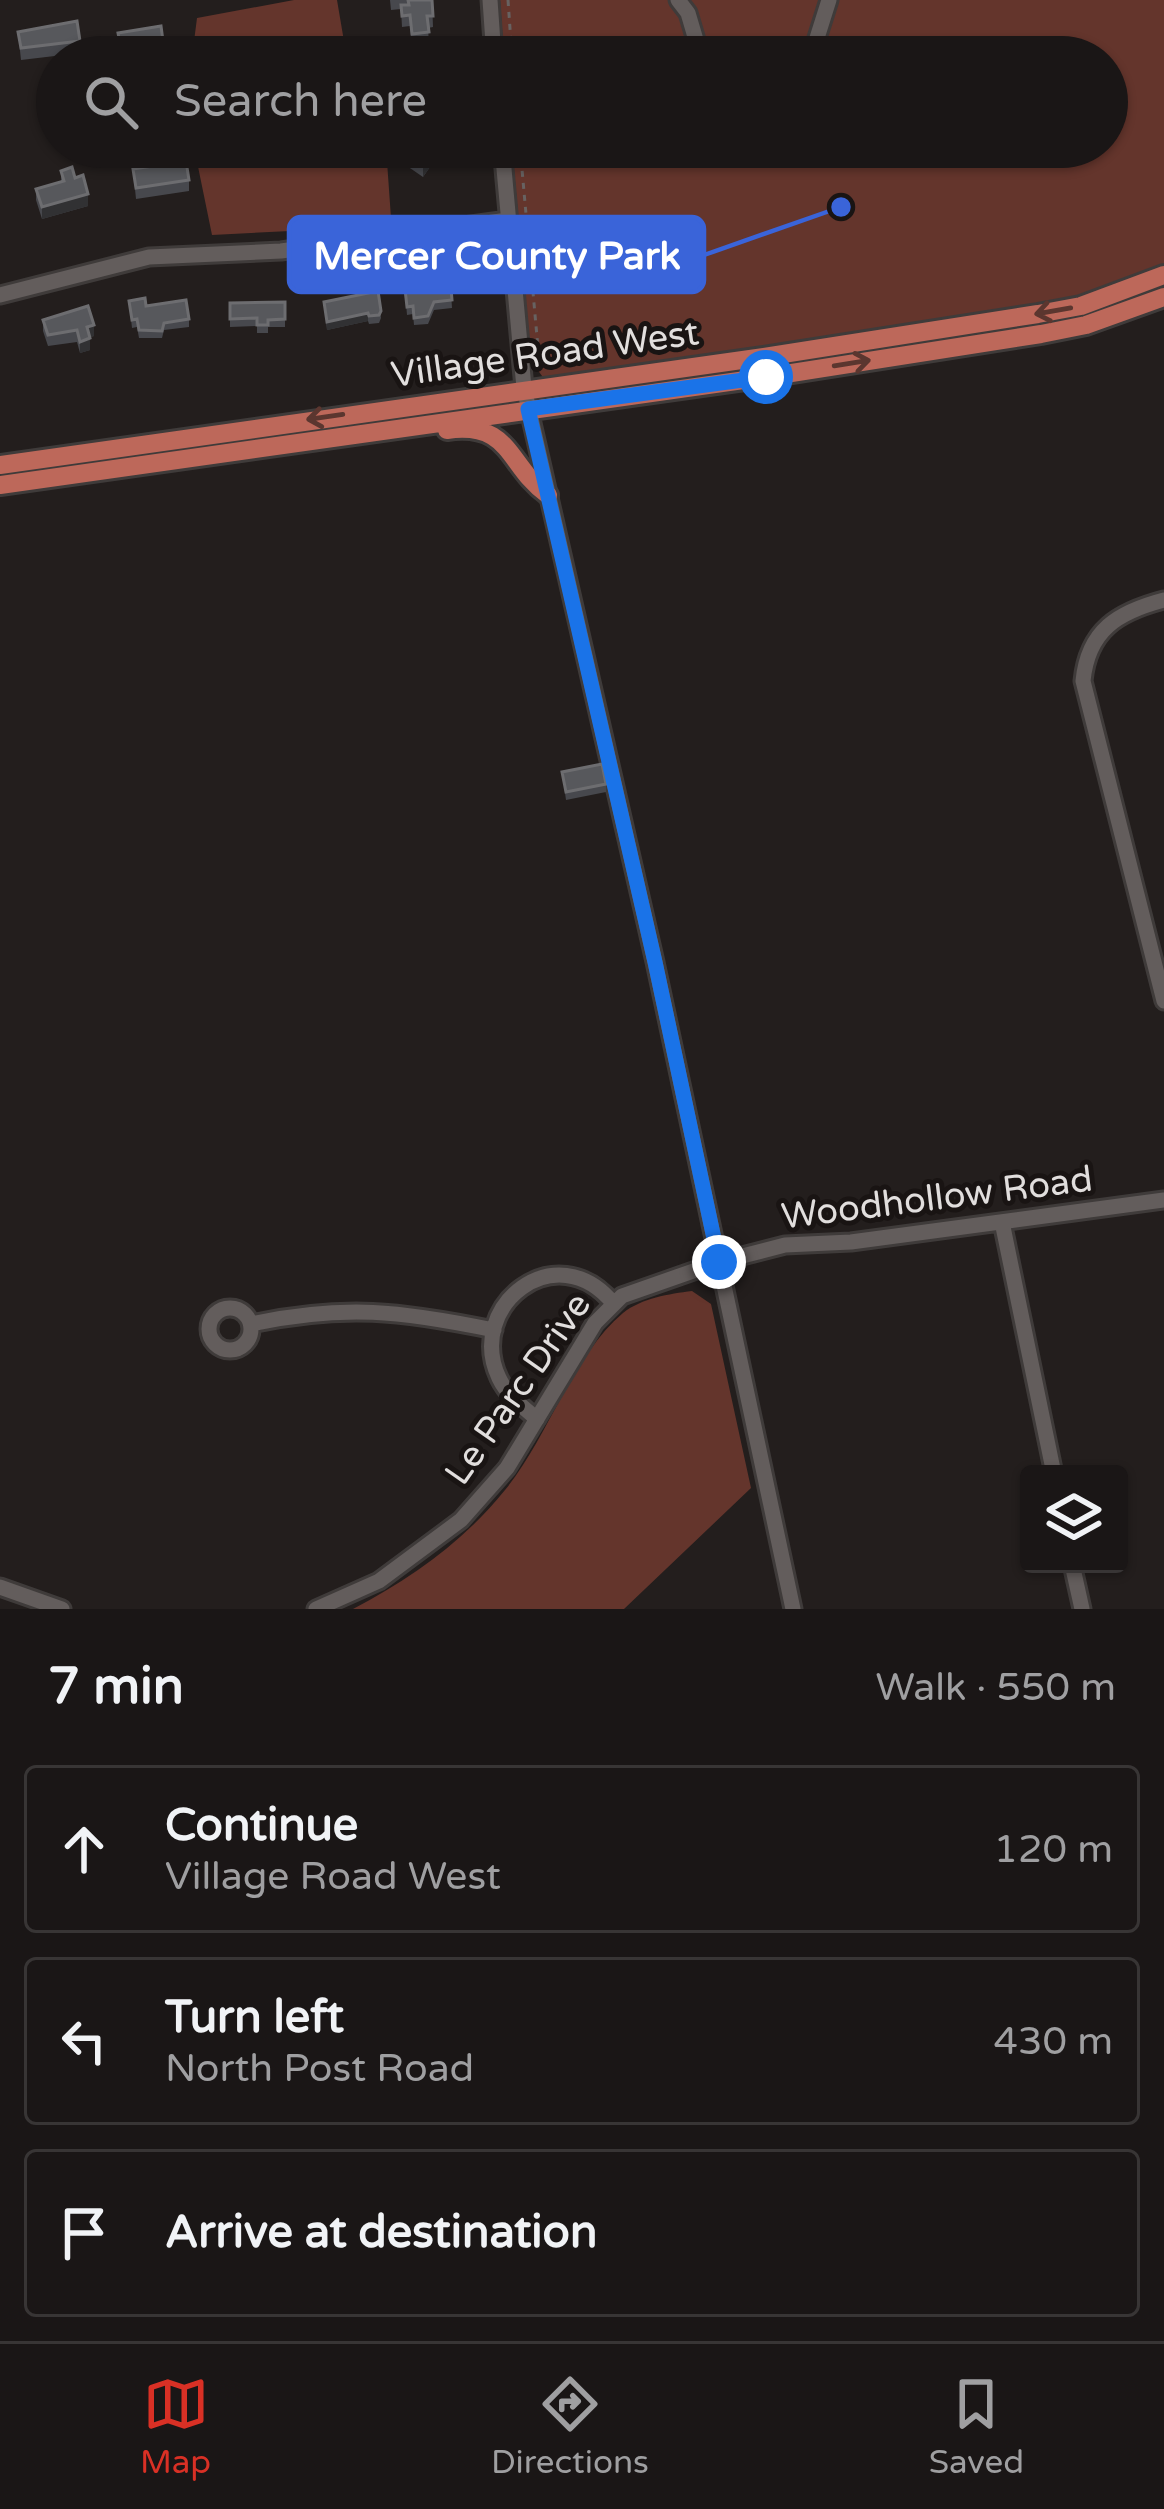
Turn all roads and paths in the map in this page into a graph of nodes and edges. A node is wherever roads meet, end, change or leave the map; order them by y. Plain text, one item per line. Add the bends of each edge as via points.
1 (490, 0) edge
2 (508, 0) edge
3 (679, 0) edge
4 (829, 0) edge
5 (493, 36) edge
6 (511, 36) edge
7 (695, 36) edge
8 (818, 36) edge
9 (504, 168) edge
10 (522, 168) edge
11 (508, 220) junction
12 (1164, 274) edge
13 (0, 295) edge
14 (1164, 297) edge
15 (538, 348) dead end
16 (524, 388) junction
17 (528, 409) junction
18 (0, 465) edge
19 (116, 468) junction
20 (0, 485) edge
21 (548, 494) junction
22 (1164, 600) edge
23 (1164, 1000) edge
24 (1164, 1200) edge
25 (1002, 1222) junction
26 (719, 1262) junction
27 (614, 1303) junction
28 (251, 1324) dead end
29 (494, 1330) junction
30 (537, 1419) junction
31 (1052, 1465) edge
32 (1074, 1573) edge
33 (0, 1587) edge
34 (62, 1609) edge
35 (316, 1609) edge
36 (793, 1609) edge
37 (1082, 1609) edge

1 - 5 street
2 - 6 path
3 - 7 street
4 - 8 street
9 - 11 street
10 - 15 path
11 - 13 street via 281,250 149,257
11 - 16 street
12 -> 16 main road, Village Road West via 1038,314
17 -> 14 main road, Village Road West via 1041,334
16 - 17 street
16 -> 18 main road, Village Road West
17 - 19 main road, Village Road West
17 - 21 street
19 - 20 main road, Village Road West
19 - 21 main road via 166,472 462,428 501,440
21 - 26 street
22 - 23 street via 1107,624 1090,646 1083,680
24 - 25 street, Woodhollow Road
25 - 26 street, Woodhollow Road via 785,1245
25 - 31 street
26 - 27 street, Le Parc Drive
26 - 36 street
27 - 29 street via 589,1279 544,1277 509,1300
27 - 30 street, Le Parc Drive
28 - 29 street via 376,1310
29 - 30 street via 498,1376
30 - 35 street, Le Parc Drive via 485,1495 436,1543
32 - 37 street
33 - 34 street

